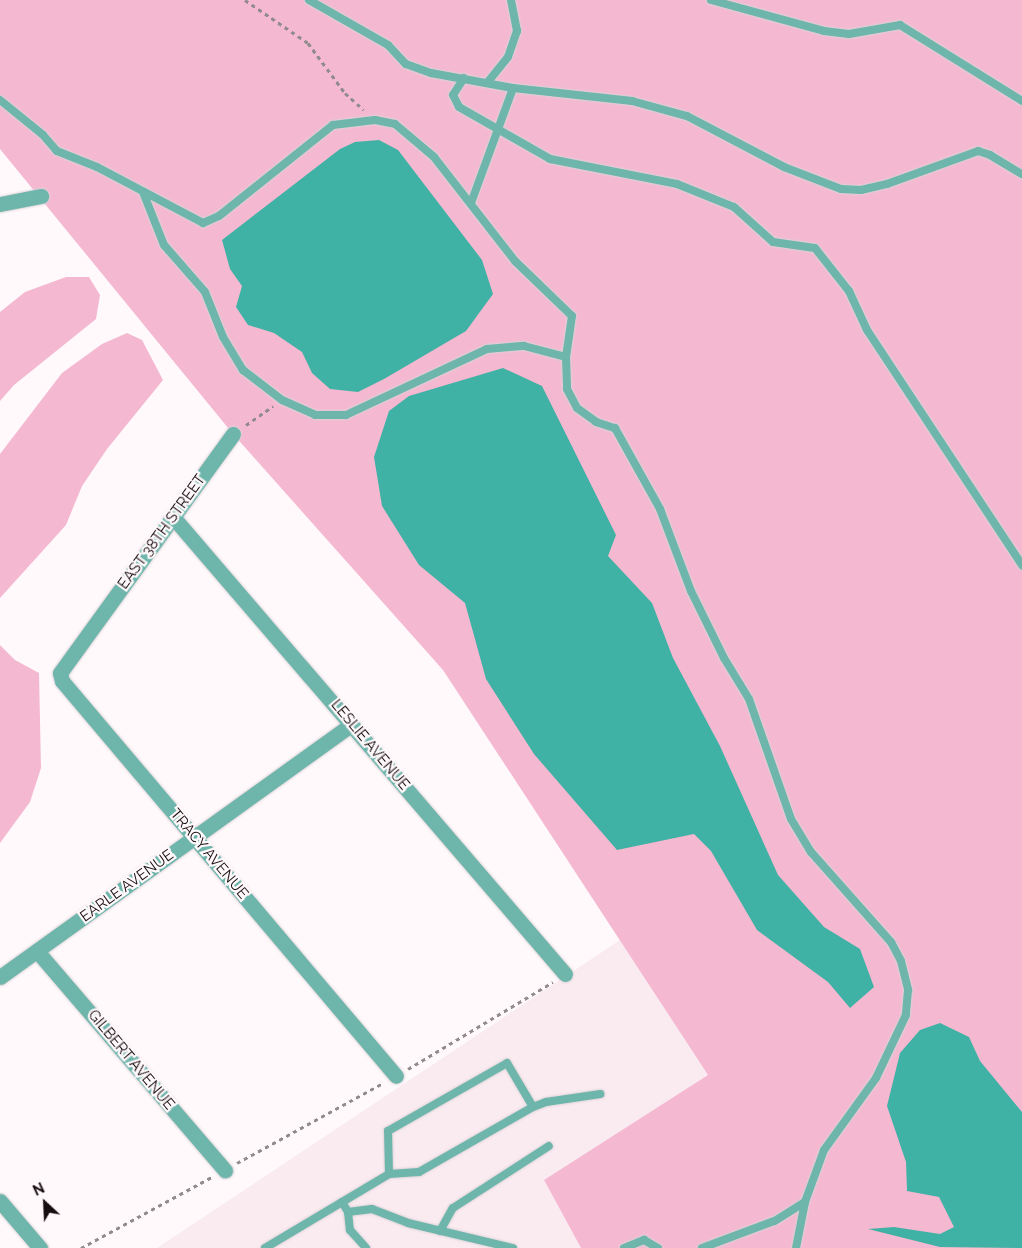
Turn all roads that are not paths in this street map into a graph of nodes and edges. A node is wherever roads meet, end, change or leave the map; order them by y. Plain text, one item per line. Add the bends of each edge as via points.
1 (309, 0) edge
2 (511, 0) edge
3 (712, 0) edge
4 (464, 78) junction
5 (488, 83) junction
6 (513, 88) junction
7 (0, 100) edge
8 (1022, 101) edge
9 (498, 131) junction
10 (1022, 174) edge
11 (143, 192) junction
12 (41, 196) dead end
13 (471, 203) junction
14 (0, 204) edge
15 (566, 357) junction
16 (233, 434) road end
17 (173, 517) junction
18 (1022, 565) edge
19 (92, 629) joint
20 (352, 724) junction
21 (195, 837) junction
22 (37, 950) junction
23 (0, 977) edge
24 (559, 978) road end
25 (396, 1076) road end
26 (600, 1094) dead end
27 (533, 1108) junction
28 (549, 1146) dead end
29 (225, 1170) road end
30 (389, 1174) junction
31 (0, 1201) edge
32 (342, 1202) junction
33 (805, 1202) junction
34 (348, 1212) junction
35 (440, 1231) junction
36 (40, 1248) edge
37 (265, 1248) edge
38 (366, 1248) edge
39 (513, 1248) edge
40 (624, 1248) edge
41 (658, 1248) edge
42 (702, 1248) edge
43 (796, 1248) edge

1 - 4 lane via 388,45 406,64
2 - 5 lane via 517,31 508,57
3 - 8 lane via 824,31 848,34 900,25
4 - 5 lane
4 - 9 lane via 453,95 459,107
5 - 6 lane
6 - 9 lane
6 - 10 lane via 632,101 687,116 784,167 840,189 861,190 887,184 978,151
7 - 11 lane via 43,135 57,151 97,167
9 - 13 lane
9 - 18 lane via 550,159 677,184 714,197 734,208 773,242 816,248 849,291 866,330
11 - 13 lane via 203,224 219,216 333,125 375,120 396,124 434,156
11 - 15 lane via 164,245 205,292 223,336 243,370 282,400 315,415 346,415 487,349 524,346
12 - 14 street
13 - 15 lane via 515,261 572,316
15 - 33 lane via 567,389 577,408 596,422 615,428 660,508 691,591 724,658 749,699 791,819 811,852 891,942 901,961 908,990 906,1015 876,1078 824,1150
16 - 17 street, EAST 38TH STREET
17 - 19 street, EAST 38TH STREET
17 - 20 street, LESLIE AVENUE
19 - 21 street, TRACY AVENUE via 60,673 62,682
20 - 21 street, EARLE AVENUE
20 - 24 street, LESLIE AVENUE
21 - 22 street, EARLE AVENUE
21 - 25 street, TRACY AVENUE
22 - 23 street, EARLE AVENUE
22 - 29 street, GILBERT AVENUE
26 - 27 lane via 546,1102
27 - 30 lane via 419,1172
27 - 30 lane via 507,1063 388,1131
28 - 35 lane via 453,1208
30 - 32 lane
31 - 36 street
32 - 34 lane
32 - 37 lane
33 - 42 lane via 774,1221
33 - 43 lane
34 - 35 lane via 372,1209
34 - 38 lane via 350,1230
35 - 39 lane
40 - 41 lane via 644,1240

